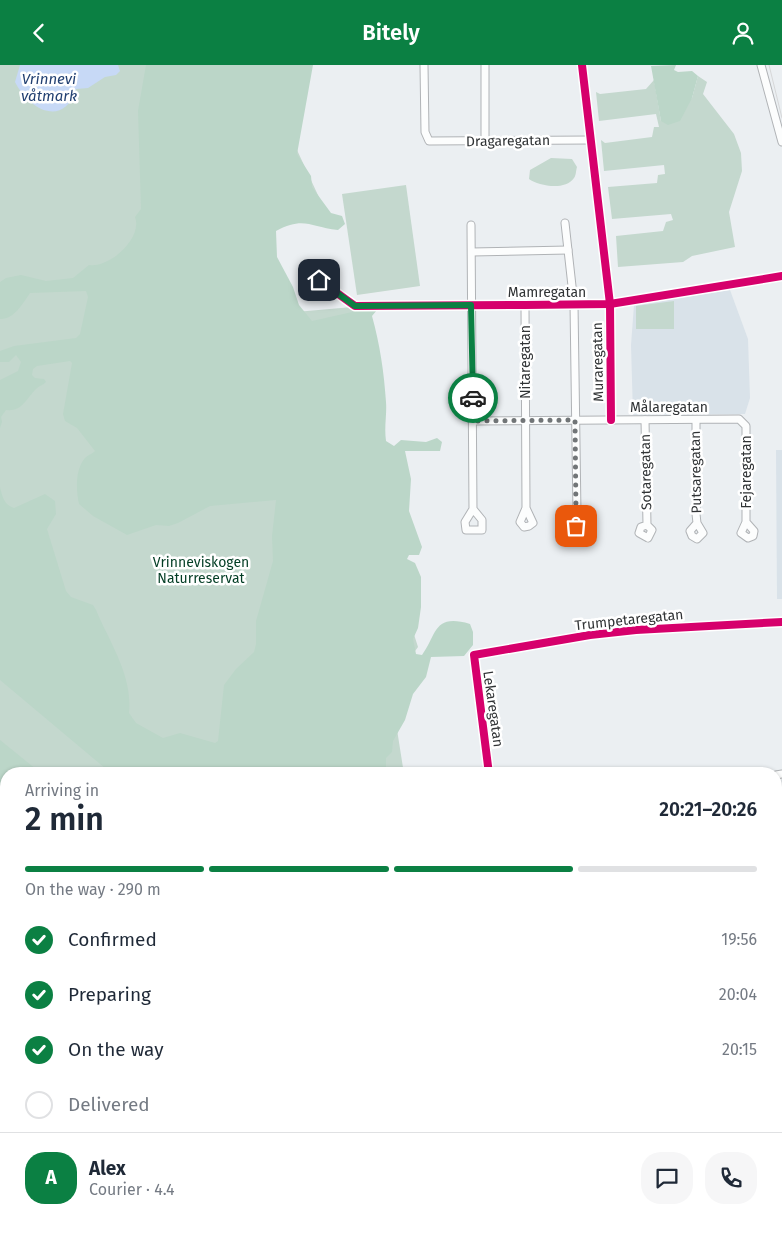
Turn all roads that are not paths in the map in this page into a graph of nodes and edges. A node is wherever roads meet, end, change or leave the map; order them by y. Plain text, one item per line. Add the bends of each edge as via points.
1 (424, 65) edge
2 (485, 65) edge
3 (761, 65) edge
4 (591, 140) dead end
5 (485, 141) junction
6 (782, 142) edge
7 (565, 223) dead end
8 (472, 225) dead end
9 (568, 250) junction
10 (472, 252) junction
11 (782, 276) edge
12 (319, 280) dead end
13 (610, 304) junction
14 (471, 305) junction
15 (525, 305) junction
16 (574, 305) junction
17 (611, 419) junction
18 (525, 420) junction
19 (575, 420) junction
20 (645, 420) junction
21 (696, 420) junction
22 (474, 421) junction
23 (744, 422) joint
24 (526, 508) dead end
25 (473, 509) dead end
26 (576, 514) dead end
27 (746, 522) dead end
28 (697, 523) dead end
29 (647, 525) dead end
30 (782, 622) edge
31 (480, 653) joint
32 (488, 767) edge

1 - 5 street, Dragaregatan via 426,138 433,142
2 - 5 street
3 - 6 street
4 - 5 street, Dragaregatan
7 - 9 street
8 - 10 street
9 - 10 street
9 - 16 street
10 - 14 street
11 - 13 street, Mamregatan
12 - 14 street, Mamregatan via 355,306
13 - 16 street, Mamregatan
13 - 17 street, Muraregatan
14 - 15 street, Mamregatan
14 - 22 street
15 - 16 street, Mamregatan
15 - 18 street, Nitaregatan
16 - 19 street
17 - 19 street, Målaregatan
17 - 20 street, Målaregatan
18 - 19 street, Målaregatan
18 - 22 street, Målaregatan
18 - 24 street, Nitaregatan
19 - 26 street
20 - 21 street, Målaregatan
20 - 29 street, Sotaregatan
21 - 23 street, Målaregatan via 739,419
21 - 28 street, Putsaregatan
22 - 25 street
23 - 27 street, Fejaregatan
30 - 31 street, Trumpetaregatan via 632,631
31 - 32 street, Lekaregatan via 474,655 474,664

